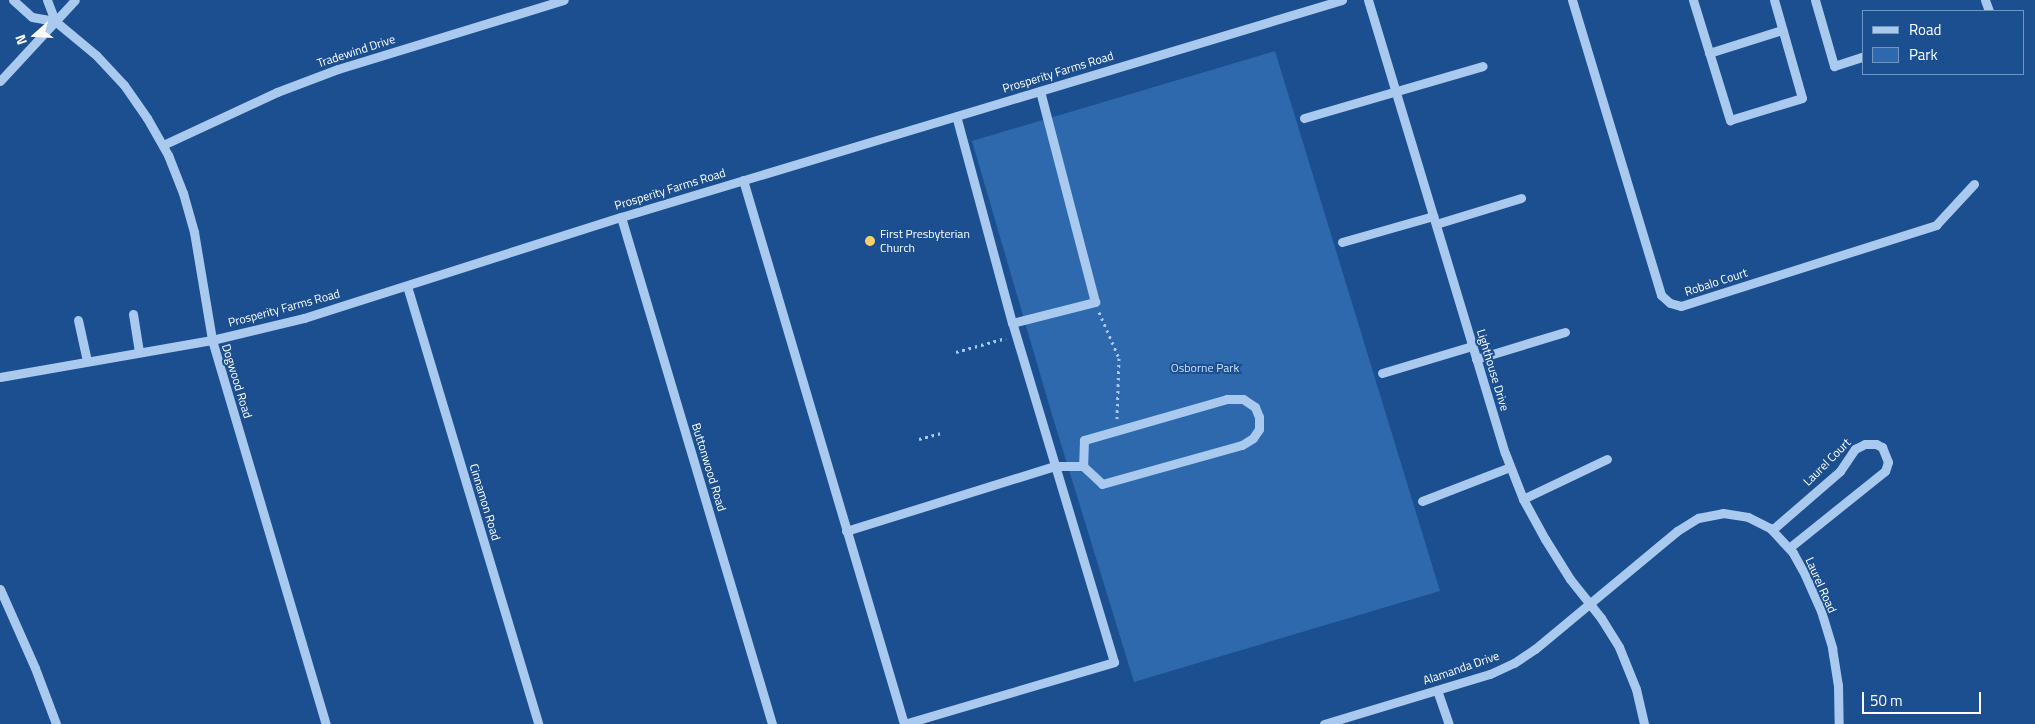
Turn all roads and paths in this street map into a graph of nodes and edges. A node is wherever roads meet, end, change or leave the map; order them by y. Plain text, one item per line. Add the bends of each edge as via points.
1 (13, 0) edge
2 (47, 0) edge
3 (74, 0) edge
4 (564, 0) edge
5 (1342, 0) edge
6 (1368, 0) edge
7 (1572, 0) edge
8 (1693, 0) edge
9 (1774, 0) edge
10 (1815, 0) edge
11 (55, 21) junction
12 (1782, 30) junction
13 (1710, 53) junction
14 (1862, 57) edge
15 (1483, 66) dead end
16 (0, 81) edge
17 (1040, 91) junction
18 (1395, 91) junction
19 (956, 116) junction
20 (1304, 118) dead end
21 (163, 145) junction
22 (743, 180) junction
23 (1974, 184) dead end
24 (1521, 198) dead end
25 (621, 217) junction
26 (1434, 220) junction
27 (1342, 242) dead end
28 (407, 286) junction
29 (1094, 302) junction
30 (133, 314) dead end
31 (78, 320) dead end
32 (1012, 323) junction
33 (1565, 332) dead end
34 (1016, 335) junction
35 (212, 340) junction
36 (1472, 346) junction
37 (139, 352) junction
38 (956, 352) dead end
39 (1476, 359) junction
40 (87, 362) junction
41 (1382, 373) dead end
42 (0, 376) edge
43 (1117, 431) junction
44 (942, 432) dead end
45 (918, 439) dead end
46 (1607, 459) dead end
47 (1054, 466) junction
48 (1083, 466) junction
49 (1510, 467) junction
50 (1524, 499) junction
51 (1422, 501) dead end
52 (1772, 530) junction
53 (846, 531) junction
54 (1789, 548) junction
55 (0, 589) edge
56 (1590, 604) junction
57 (10, 612) junction
58 (0, 616) edge
59 (1437, 690) junction
60 (56, 724) edge
61 (326, 724) edge
62 (538, 724) edge
63 (772, 724) edge
64 (1324, 724) edge
65 (1449, 724) edge
66 (1644, 724) edge
67 (1839, 724) edge

1 - 11 street via 32,17
2 - 11 street
3 - 11 street
4 - 21 street, Tradewind Drive via 338,69 277,92
5 - 17 street, Prosperity Farms Road
6 - 18 street, Lighthouse Drive
7 - 23 street, Robalo Court via 1661,295 1670,303 1681,306 1936,225
8 - 13 street
9 - 12 street
10 - 14 street via 1834,66
11 - 16 street
11 - 21 street, Dogwood Road via 96,54 124,85
12 - 13 street
12 - 13 street via 1802,98 1730,120
15 - 18 street
17 - 19 street, Prosperity Farms Road
17 - 29 street
18 - 20 street
18 - 26 street, Lighthouse Drive
19 - 22 street, Prosperity Farms Road
19 - 32 street
21 - 35 street, Dogwood Road via 183,193 194,232
22 - 25 street, Prosperity Farms Road
22 - 53 street
24 - 26 street
25 - 28 street, Prosperity Farms Road
25 - 63 street, Buttonwood Road
26 - 27 street
26 - 36 street, Lighthouse Drive
28 - 35 street, Prosperity Farms Road via 304,318
28 - 62 street, Cinnamon Road
29 - 32 street
29 - 43 path via 1119,358
30 - 37 street
31 - 40 street
32 - 34 street
33 - 39 street
34 - 38 path
34 - 47 street
35 - 37 street, Prosperity Farms Road
35 - 61 street, Dogwood Road
36 - 39 street, Lighthouse Drive
36 - 41 street
37 - 40 street, Prosperity Farms Road
39 - 49 street, Lighthouse Drive
40 - 42 street, Prosperity Farms Road
43 - 48 street via 1084,440
43 - 48 street via 1227,399 1243,399 1255,407 1259,417 1259,429 1242,445 1102,484
44 - 45 path
46 - 50 street
47 - 48 street
47 - 53 street
47 - 53 street via 1114,662 904,724
49 - 50 street, Lighthouse Drive
49 - 51 street
50 - 56 street, Lighthouse Drive via 1544,539
52 - 54 street, Laurel Road
52 - 54 street, Laurel Court via 1840,471 1855,449 1865,444 1882,447 1888,462 1885,471
52 - 56 street, Laurel Road via 1759,521 1736,514 1698,518 1677,531
54 - 67 street, Laurel Road via 1821,611 1832,648 1838,685
55 - 57 street
56 - 59 street, Alamanda Drive via 1514,663
56 - 66 street, Lighthouse Drive via 1629,668
57 - 58 street
57 - 60 street
59 - 64 street, Alamanda Drive
59 - 65 street

